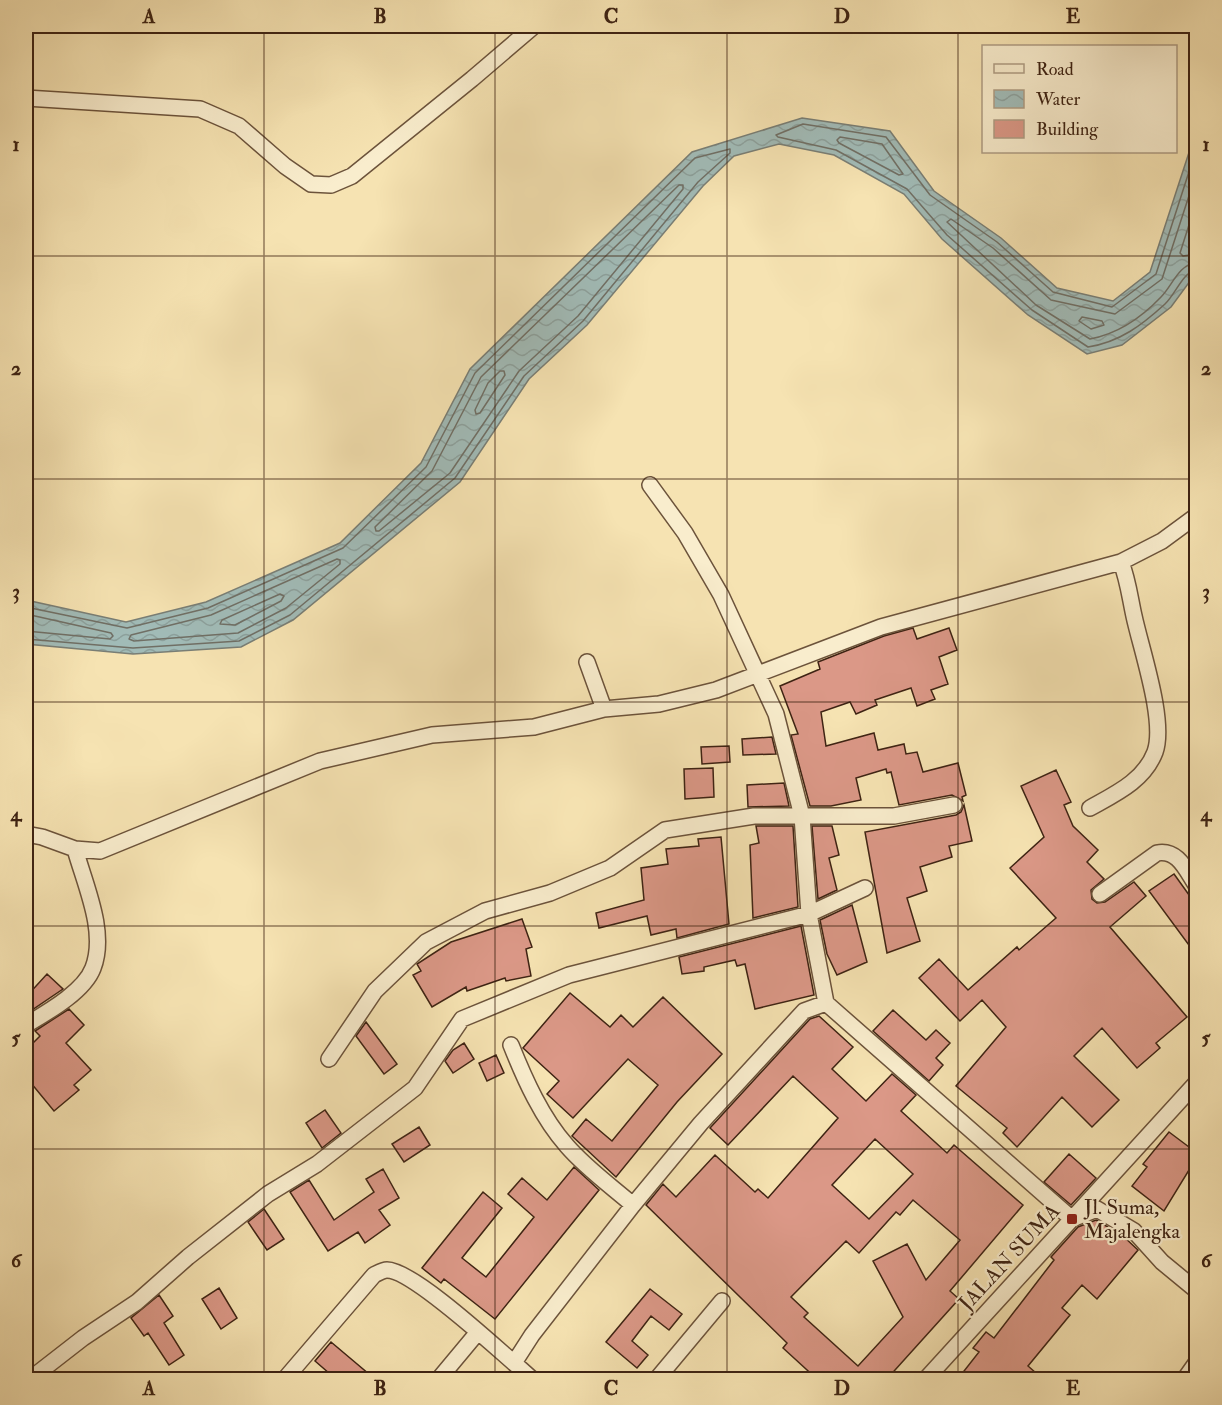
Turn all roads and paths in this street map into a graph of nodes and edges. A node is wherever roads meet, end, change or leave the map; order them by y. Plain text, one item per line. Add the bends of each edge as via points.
1 (534, 26) edge
2 (26, 98) edge
3 (650, 485) dead end
4 (1197, 516) edge
5 (1121, 562) junction
6 (587, 662) dead end
7 (755, 673) junction
8 (604, 709) junction
9 (954, 805) dead end
10 (1090, 808) dead end
11 (802, 816) junction
12 (26, 834) edge
13 (75, 849) junction
14 (1197, 885) edge
15 (865, 888) dead end
16 (1100, 894) dead end
17 (809, 914) junction
18 (826, 1003) junction
19 (26, 1025) edge
20 (511, 1045) dead end
21 (329, 1059) dead end
22 (1197, 1083) edge
23 (633, 1205) junction
24 (1072, 1219) junction
25 (1197, 1290) edge
26 (722, 1301) dead end
27 (478, 1332) junction
28 (514, 1363) junction
29 (1197, 1363) edge
30 (29, 1380) edge
31 (284, 1380) edge
32 (438, 1380) edge
33 (532, 1380) edge
34 (656, 1380) edge
35 (925, 1380) edge
36 (1184, 1380) edge

1 - 2 street via 352,176 331,185 311,184 239,126 200,109
3 - 7 street via 685,533 721,595
4 - 5 street via 1162,541
5 - 7 street via 881,627
5 - 10 street via 1148,669 1158,733 1156,750 1126,788
6 - 8 street
7 - 8 street via 716,690 659,704
7 - 11 street via 776,714
8 - 13 street via 534,727 432,735 320,761 100,851
9 - 11 street via 894,816
11 - 17 street
11 - 21 street via 754,816 665,830 610,868 550,893 485,911 426,942 383,982
12 - 13 street
13 - 19 street via 97,942 92,969 60,1004
14 - 16 street via 1175,855 1164,851
15 - 17 street
17 - 18 street
17 - 30 street via 569,975 462,1019 415,1088 317,1164 268,1194 137,1302
18 - 23 street via 804,1011 701,1123
18 - 24 street
20 - 23 street via 554,1130 582,1161
22 - 24 street, JALAN SUMA
23 - 28 street
24 - 25 street via 1097,1209 1134,1231 1162,1262
24 - 35 street, JALAN SUMA
26 - 34 street
27 - 28 street
27 - 31 street via 400,1274 386,1270 374,1275
27 - 32 street
28 - 33 street
29 - 36 street

